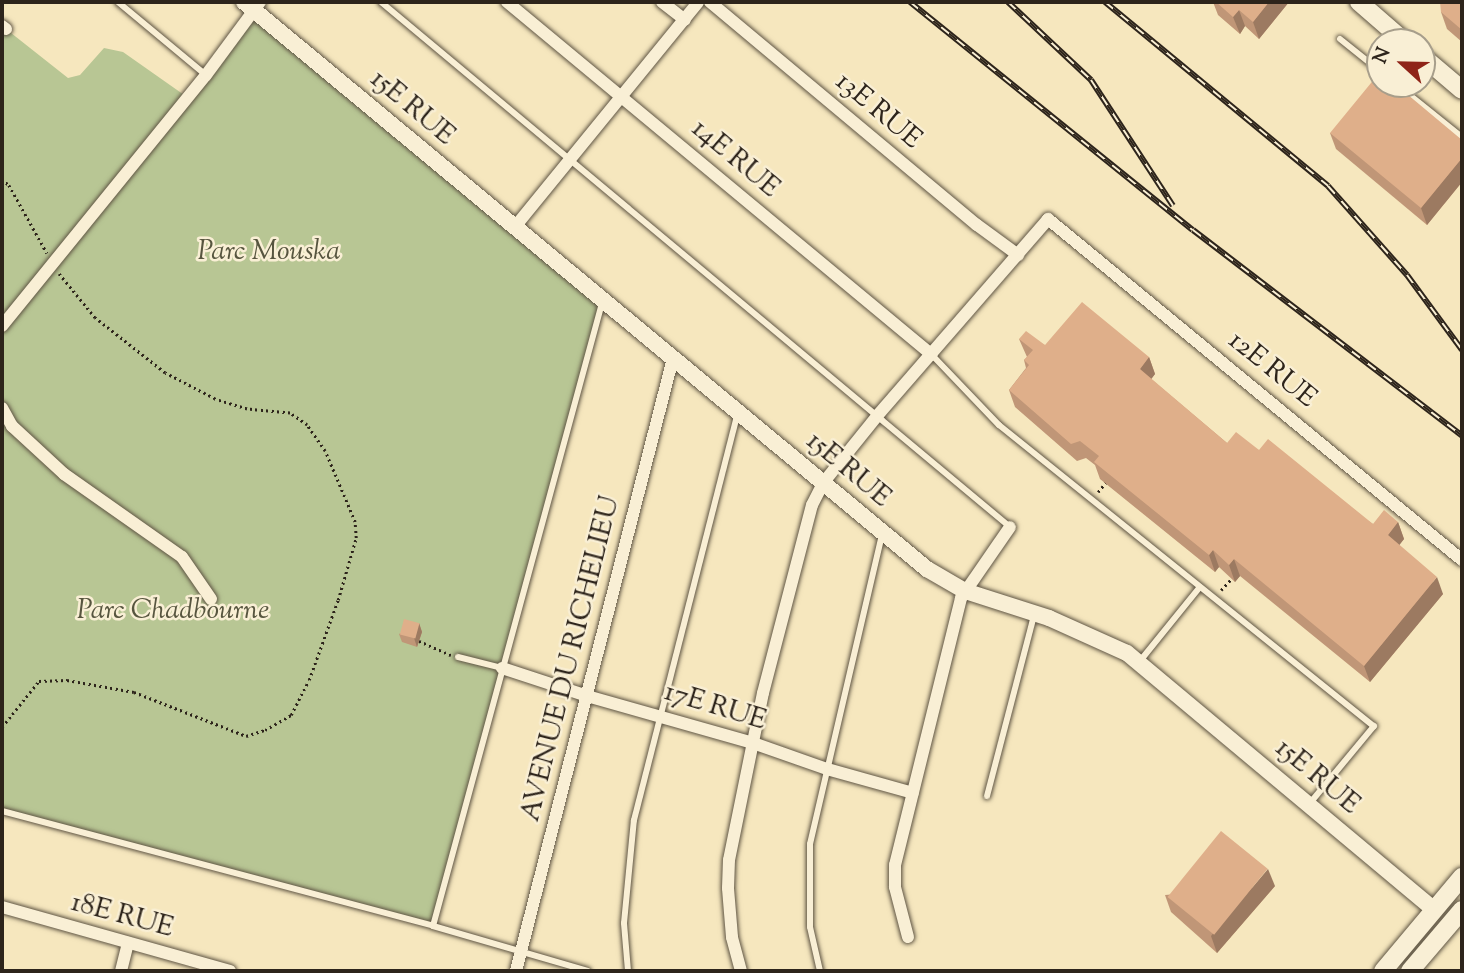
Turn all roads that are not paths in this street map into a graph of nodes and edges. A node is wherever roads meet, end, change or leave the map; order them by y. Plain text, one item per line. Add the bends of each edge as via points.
1 (118, 2) edge
2 (381, 2) edge
3 (507, 2) edge
4 (662, 2) edge
5 (698, 2) edge
6 (710, 2) edge
7 (1361, 3) edge
8 (252, 4) edge
9 (685, 20) junction
10 (1389, 28) edge
11 (1340, 39) dead end
12 (1366, 60) edge
13 (1436, 68) edge
14 (206, 75) junction
15 (1462, 90) edge
16 (621, 97) junction
17 (1413, 98) edge
18 (1462, 137) edge
19 (570, 159) junction
20 (514, 228) junction
21 (1018, 255) junction
22 (603, 301) junction
23 (2, 326) edge
24 (932, 355) junction
25 (673, 358) junction
26 (2, 408) edge
27 (738, 412) junction
28 (877, 416) junction
29 (823, 483) junction
30 (1010, 527) joint
31 (883, 532) junction
32 (1462, 560) edge
33 (1200, 587) junction
34 (965, 591) junction
35 (211, 599) dead end
36 (1034, 614) junction
37 (458, 657) dead end
38 (1139, 662) junction
39 (502, 668) junction
40 (587, 696) junction
41 (662, 715) junction
42 (753, 743) junction
43 (827, 769) junction
44 (913, 793) junction
45 (987, 796) dead end
46 (1309, 805) junction
47 (2, 811) edge
48 (1462, 877) edge
49 (2, 907) edge
50 (1434, 910) junction
51 (1459, 921) edge
52 (433, 926) junction
53 (908, 937) dead end
54 (128, 943) junction
55 (520, 954) junction
56 (121, 971) edge
57 (230, 971) edge
58 (516, 971) edge
59 (587, 971) edge
60 (628, 971) edge
61 (741, 971) edge
62 (820, 971) edge
63 (1383, 971) edge
64 (1410, 971) edge

1 - 14 lane
2 - 19 lane
3 - 16 street, 14E RUE
4 - 9 street
5 - 9 street
6 - 21 street, 13E RUE
7 - 10 main road
8 - 14 street
8 - 20 street, 15E RUE
9 - 16 street
11 - 12 lane
13 - 15 main road
14 - 23 street
16 - 19 street
16 - 24 street, 14E RUE
17 - 18 lane
19 - 20 street
19 - 28 lane
20 - 22 street, 15E RUE
21 - 24 street
21 - 32 street, 12E RUE via 1048,219
22 - 25 street, 15E RUE
22 - 39 lane
24 - 28 street
24 - 33 lane via 999,425
25 - 27 street, 15E RUE
25 - 40 street, AVENUE DU RICHELIEU
26 - 35 street via 12,426 64,474 182,558
27 - 29 street, 15E RUE
27 - 41 lane
28 - 29 street
28 - 30 lane
29 - 31 street, 15E RUE
29 - 42 street via 812,505 788,593
30 - 34 street
31 - 34 street, 15E RUE via 927,569
31 - 43 lane
33 - 38 lane
33 - 46 lane via 1374,726
34 - 36 street, 15E RUE
34 - 44 street
36 - 38 street, 15E RUE via 1106,642
36 - 45 lane
37 - 39 lane
38 - 46 street, 15E RUE
39 - 40 street, 17E RUE
39 - 52 lane
40 - 41 street, 17E RUE
40 - 55 street, AVENUE DU RICHELIEU
41 - 42 street, 17E RUE
41 - 60 lane via 634,820 624,923
42 - 43 street, 17E RUE
42 - 61 street via 734,827 728,888 732,937
43 - 44 street, 17E RUE
43 - 62 lane via 810,844 810,927
44 - 53 street via 895,866 895,887
46 - 50 street, 15E RUE
47 - 52 lane
48 - 50 main road
49 - 54 street, 18E RUE
50 - 51 street, 15E RUE
50 - 63 main road
51 - 64 main road
52 - 55 lane
54 - 56 street
54 - 57 street, 18E RUE
55 - 58 street, AVENUE DU RICHELIEU
55 - 59 lane

